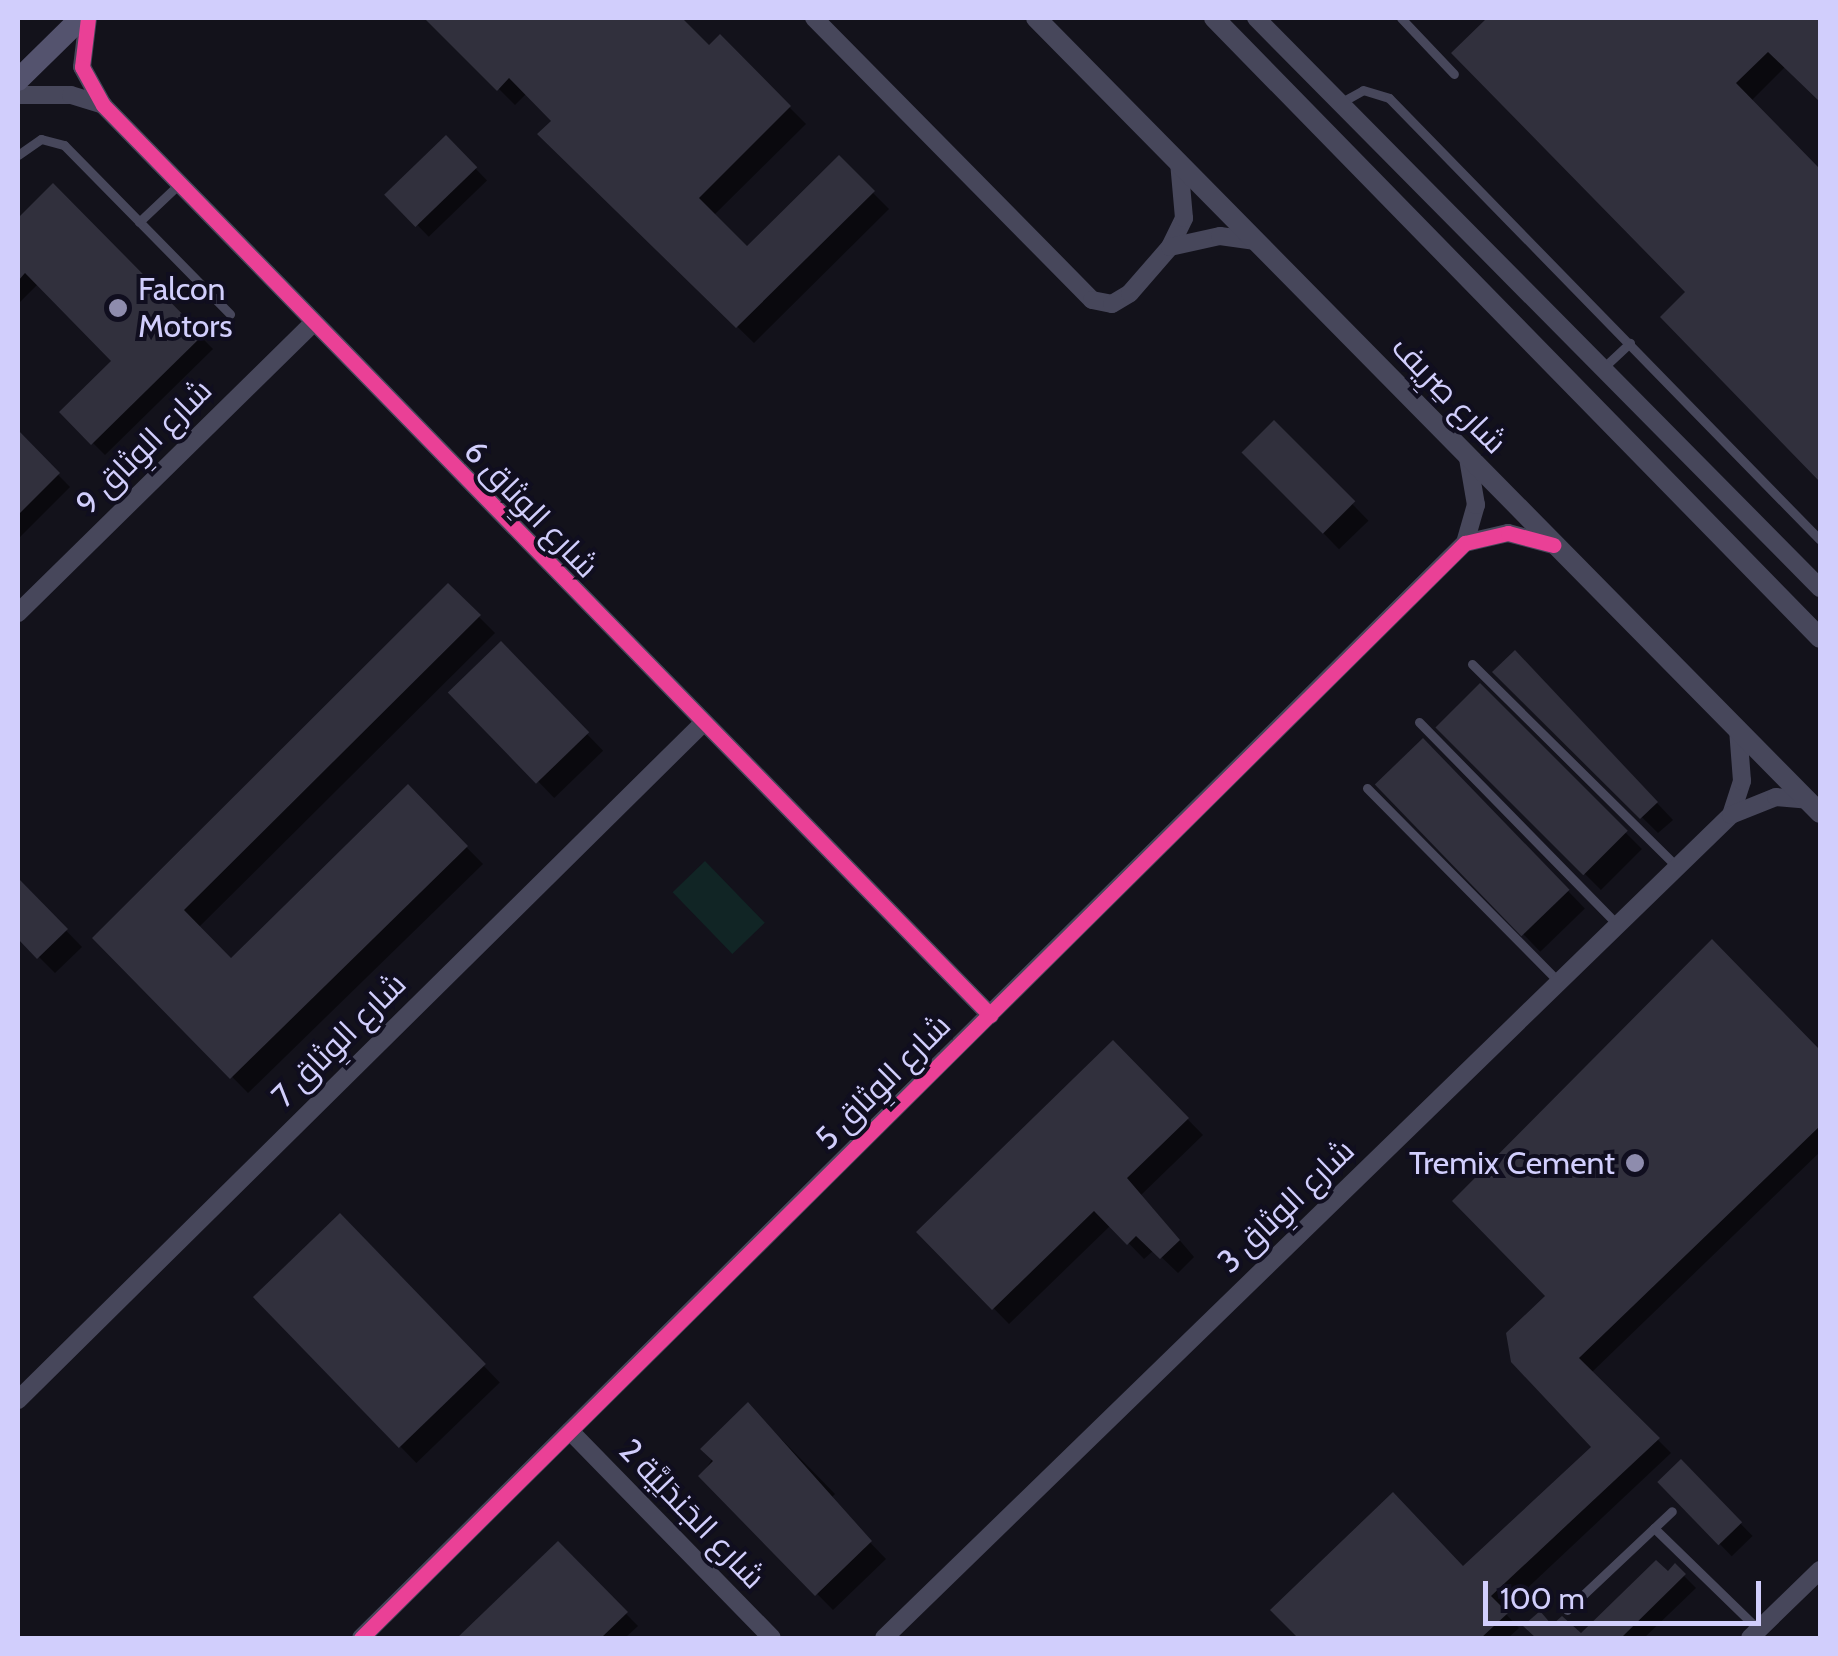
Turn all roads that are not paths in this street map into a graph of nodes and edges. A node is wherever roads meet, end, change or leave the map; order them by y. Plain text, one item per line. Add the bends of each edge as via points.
1 (84, 18) edge
2 (814, 18) edge
3 (1036, 18) edge
4 (1214, 18) edge
5 (1256, 18) edge
6 (1402, 18) edge
7 (1454, 74) dead end
8 (18, 80) edge
9 (18, 95) edge
10 (1339, 104) junction
11 (102, 105) junction
12 (18, 156) edge
13 (1179, 162) junction
14 (179, 184) junction
15 (139, 222) junction
16 (1256, 240) junction
17 (1170, 246) junction
18 (230, 314) dead end
19 (312, 324) junction
20 (1630, 343) junction
21 (1602, 368) junction
22 (1468, 458) junction
23 (1820, 540) edge
24 (1466, 544) junction
25 (1553, 544) junction
26 (1820, 588) edge
27 (18, 613) edge
28 (1820, 638) edge
29 (1472, 664) dead end
30 (1419, 722) dead end
31 (702, 724) junction
32 (1737, 727) junction
33 (1366, 788) dead end
34 (1814, 806) edge
35 (1731, 816) junction
36 (1678, 867) junction
37 (1618, 926) junction
38 (1559, 982) junction
39 (990, 1015) junction
40 (18, 1400) edge
41 (570, 1431) junction
42 (1672, 1510) dead end
43 (1654, 1528) junction
44 (1820, 1570) edge
45 (1566, 1610) dead end
46 (1755, 1634) edge
47 (361, 1638) edge
48 (772, 1638) edge
49 (884, 1638) edge

1 - 8 main road
1 - 11 street, شارع الوِثاق 6 via 82,67
2 - 17 street via 1092,300 1112,304 1130,293
3 - 13 street, شارع صِرِيف
4 - 28 street
5 - 10 street
6 - 7 lane
9 - 11 street via 71,95
10 - 20 lane via 1363,90 1389,98
10 - 21 street
11 - 14 street, شارع الوِثاق 6
12 - 15 lane via 33,142 58,140
13 - 16 street, شارع صِرِيف
13 - 17 street via 1184,218
14 - 15 lane
14 - 19 street, شارع الوِثاق 6
15 - 18 lane
16 - 17 street via 1220,236
16 - 22 street, شارع صِرِيف
19 - 27 street, شارع الوِثاق 9
19 - 31 street, شارع الوِثاق 6
20 - 21 lane
20 - 23 lane
21 - 26 street
22 - 24 street via 1476,505
22 - 25 street, شارع صِرِيف
24 - 25 street via 1508,533
24 - 39 street, شارع الوِثاق 5
25 - 32 street, شارع صِرِيف
29 - 36 lane
30 - 37 lane
31 - 39 street, شارع الوِثاق 6
31 - 40 street, شارع الوِثاق 7
32 - 34 street, شارع صِرِيف
32 - 35 street via 1744,763
33 - 38 lane
34 - 35 street, شارع الوِثاق 3 via 1776,798
35 - 36 street, شارع الوِثاق 3
36 - 37 street, شارع الوِثاق 3
37 - 38 street, شارع الوِثاق 3
38 - 49 street, شارع الوِثاق 3
39 - 41 street, شارع الوِثاق 5
41 - 47 street, شارع الوِثاق 5
41 - 48 street, شارع الجَندَلِيَّة 2
42 - 43 lane
43 - 45 lane
43 - 46 lane
44 - 46 street

